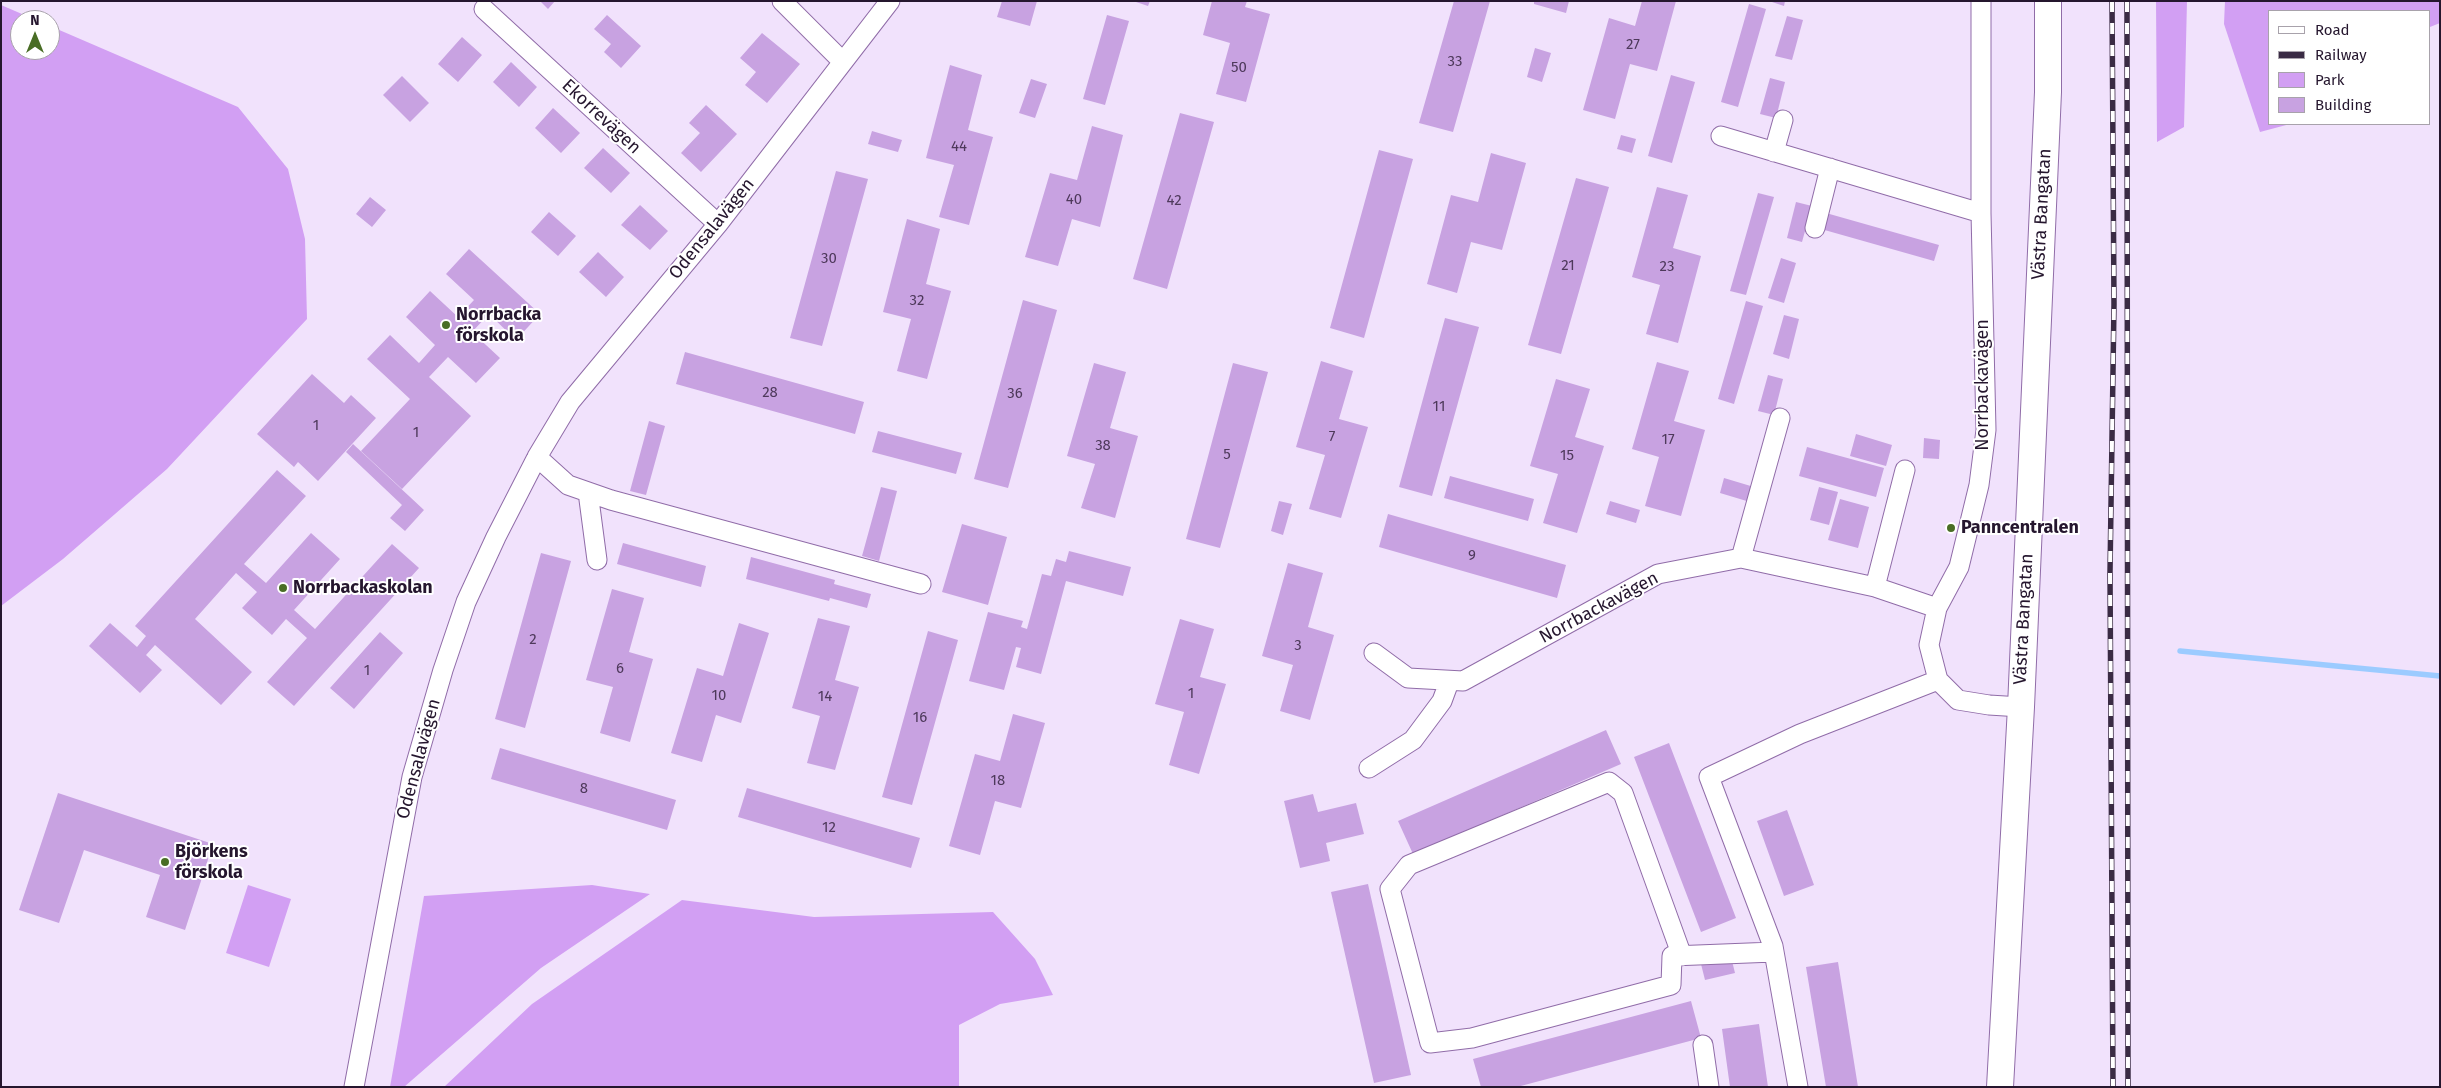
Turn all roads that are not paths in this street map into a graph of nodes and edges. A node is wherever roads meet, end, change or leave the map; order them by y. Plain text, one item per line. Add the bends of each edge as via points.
1 (782, 1) edge
2 (890, 1) edge
3 (1981, 1) edge
4 (2048, 1) edge
5 (484, 9) dead end
6 (843, 62) junction
7 (1783, 120) dead end
8 (1722, 136) dead end
9 (1774, 152) junction
10 (1830, 168) junction
11 (1981, 213) junction
12 (718, 224) junction
13 (1815, 228) dead end
14 (1780, 418) dead end
15 (537, 457) junction
16 (1905, 470) dead end
17 (588, 492) junction
18 (1741, 558) junction
19 (597, 560) dead end
20 (921, 584) dead end
21 (1875, 587) junction
22 (1937, 608) junction
23 (1374, 653) dead end
24 (1938, 680) junction
25 (1449, 682) junction
26 (2020, 707) junction
27 (1370, 768) dead end
28 (1774, 952) junction
29 (1682, 956) junction
30 (1702, 1045) dead end
31 (355, 1082) edge
32 (1709, 1087) edge
33 (1798, 1087) edge
34 (2000, 1087) edge

1 - 6 street
2 - 6 street, Odensalavägen
3 - 11 street, Norrbackavägen
4 - 26 street, Västra Bangatan via 2048,92
5 - 12 street, Ekorrevägen
6 - 12 street, Odensalavägen
7 - 9 street
8 - 9 street
9 - 10 street
10 - 11 street
10 - 13 street
11 - 22 street, Norrbackavägen via 1986,430 1979,485 1960,567
12 - 15 street, Odensalavägen via 582,386
14 - 18 street
15 - 17 street via 568,485
15 - 31 street, Odensalavägen via 466,602 414,768
16 - 21 street
17 - 19 street
17 - 20 street
18 - 21 street, Norrbackavägen
18 - 25 street, Norrbackavägen via 1658,574 1463,681
21 - 22 street, Norrbackavägen
22 - 24 street, Norrbackavägen via 1929,645
23 - 25 street, Norrbackavägen via 1408,678
24 - 26 street via 1958,700
24 - 28 street via 1800,734 1709,777
25 - 27 street via 1442,700 1413,740
26 - 34 street, Västra Bangatan
28 - 29 street
28 - 33 street
29 - 29 street via 1672,956 1671,985 1472,1038 1430,1043 1390,890 1409,865 1609,782 1623,793
30 - 32 street

